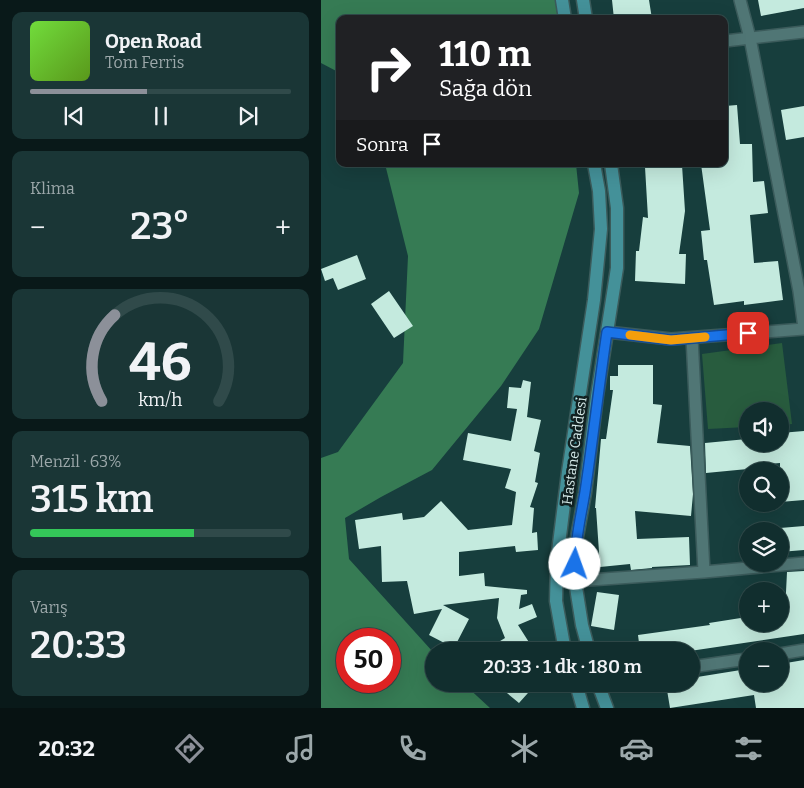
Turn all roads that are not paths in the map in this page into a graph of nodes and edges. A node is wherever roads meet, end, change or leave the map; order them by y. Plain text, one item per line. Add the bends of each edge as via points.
1 (562, 0) edge
2 (583, 0) edge
3 (740, 0) edge
4 (564, 15) edge
5 (585, 15) edge
6 (804, 32) edge
7 (750, 38) junction
8 (728, 40) edge
9 (595, 167) edge
10 (611, 167) edge
11 (804, 328) edge
12 (607, 332) junction
13 (692, 338) junction
14 (804, 563) edge
15 (704, 572) junction
16 (575, 581) junction
17 (564, 642) edge
18 (587, 642) edge
19 (804, 650) edge
20 (789, 652) edge
21 (739, 660) edge
22 (700, 666) edge
23 (578, 692) edge
24 (601, 692) edge
25 (583, 708) edge
26 (607, 708) edge

1 - 4 main road
2 - 5 main road
3 - 7 street
6 - 7 street
7 - 8 street
7 - 11 street
9 - 17 main road, Hastane Caddesi via 601,229 557,560 557,601
10 - 12 main road, Hastane Caddesi via 617,208 617,268
11 - 13 street
12 - 13 street via 671,340
12 - 16 main road, Hastane Caddesi via 575,548
13 - 15 street
14 - 15 street
15 - 16 street
16 - 18 main road, Hastane Caddesi
19 - 20 street
21 - 22 street
23 - 25 main road
24 - 26 main road

